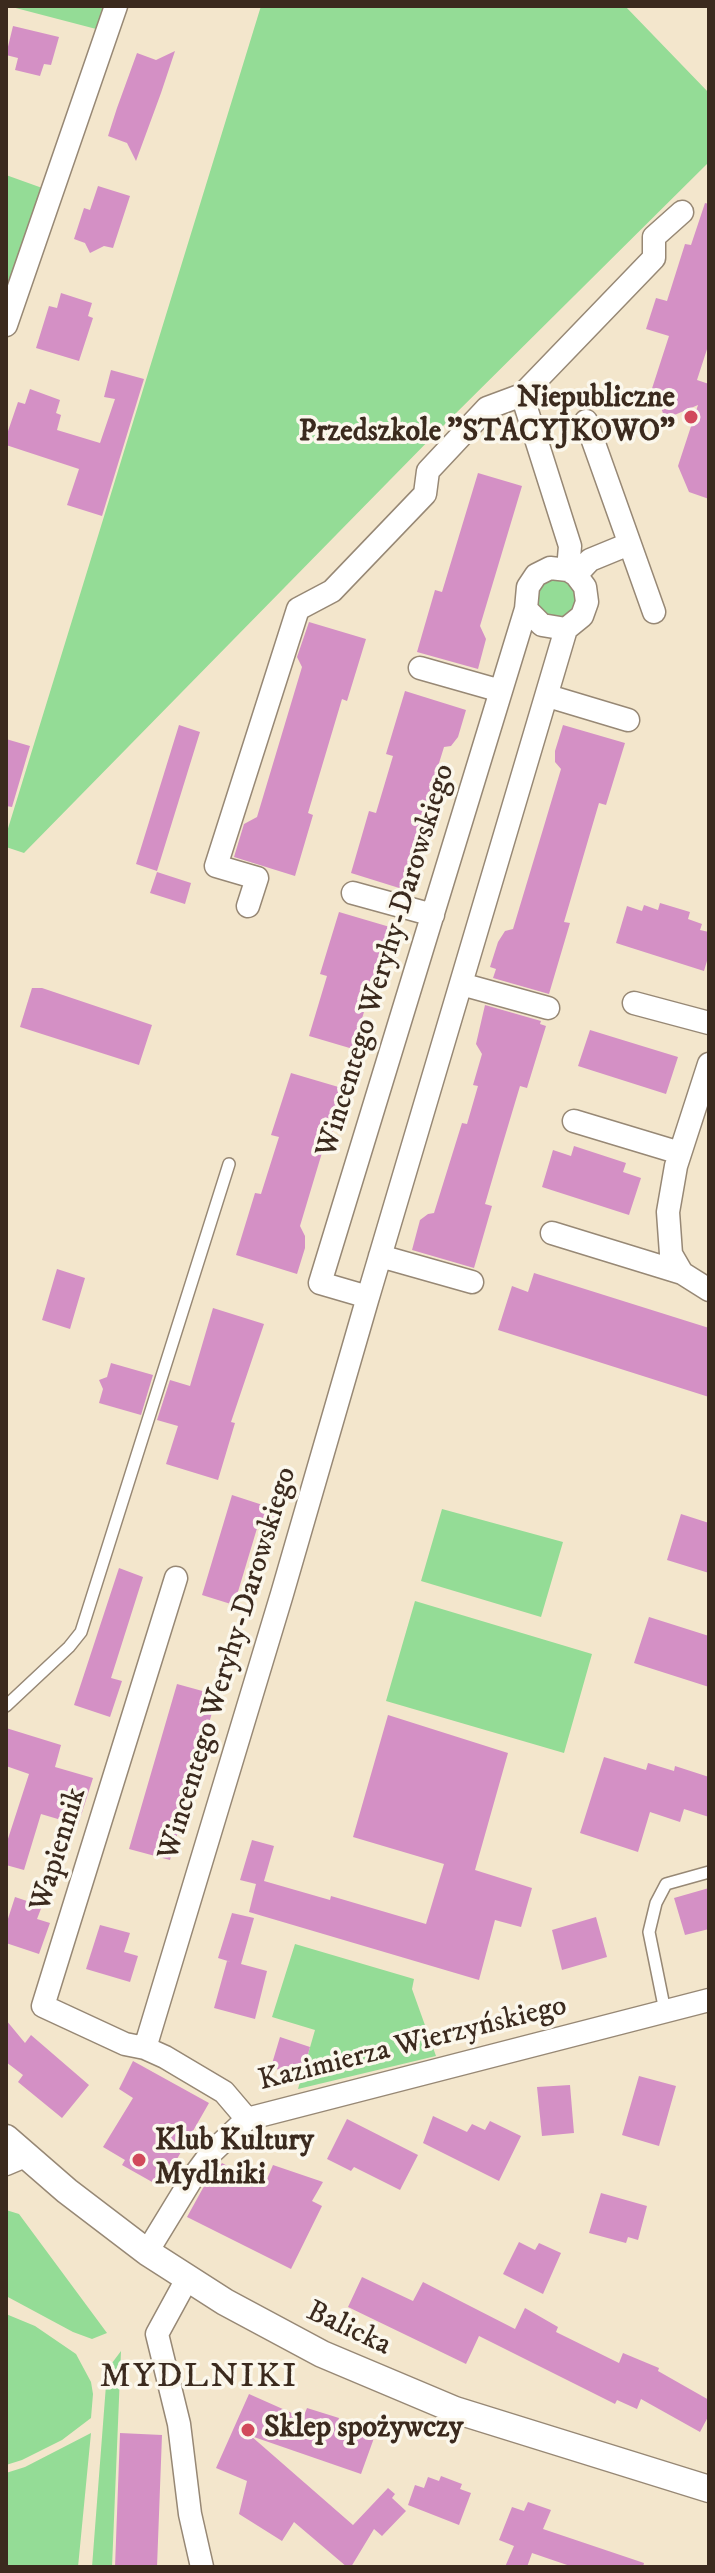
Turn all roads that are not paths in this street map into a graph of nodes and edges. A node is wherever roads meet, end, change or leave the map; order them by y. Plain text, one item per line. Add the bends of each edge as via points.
1 (116, 6) edge
2 (682, 212) dead end
3 (6, 325) edge
4 (522, 395) junction
5 (586, 421) dead end
6 (629, 544) junction
7 (572, 572) junction
8 (526, 609) junction
9 (654, 612) dead end
10 (566, 629) junction
11 (420, 668) dead end
12 (501, 691) junction
13 (548, 696) junction
14 (628, 720) dead end
15 (353, 893) dead end
16 (248, 906) dead end
17 (433, 915) junction
18 (461, 984) junction
19 (634, 1003) dead end
20 (548, 1008) dead end
21 (709, 1023) edge
22 (709, 1064) edge
23 (574, 1121) dead end
24 (680, 1153) junction
25 (229, 1164) dead end
26 (552, 1233) dead end
27 (380, 1256) junction
28 (682, 1273) junction
29 (472, 1282) dead end
30 (709, 1290) edge
31 (368, 1297) junction
32 (176, 1578) dead end
33 (6, 1706) edge
34 (709, 1872) edge
35 (709, 2000) edge
36 (665, 2011) junction
37 (145, 2048) junction
38 (247, 2119) junction
39 (12, 2153) edge
40 (147, 2252) junction
41 (187, 2279) junction
42 (709, 2489) edge
43 (202, 2567) edge

1 - 3 street
2 - 4 street via 654,237 654,258
4 - 7 street, Wincentego Weryhy-Darowskiego via 570,546
4 - 16 street via 487,408 428,471 425,494 332,591 298,609 216,866 257,878
5 - 6 street
6 - 7 street, Wincentego Weryhy-Darowskiego
6 - 9 street
7 - 8 street, Wincentego Weryhy-Darowskiego via 550,568 536,575 528,587
7 - 10 street, Wincentego Weryhy-Darowskiego via 585,587 587,602 582,616
8 - 10 street via 542,625
8 - 12 street, Wincentego Weryhy-Darowskiego
10 - 13 street, Wincentego Weryhy-Darowskiego
11 - 12 street
12 - 17 street, Wincentego Weryhy-Darowskiego
13 - 14 street
13 - 18 street, Wincentego Weryhy-Darowskiego
15 - 17 street
17 - 31 street, Wincentego Weryhy-Darowskiego via 320,1283
18 - 20 street
18 - 27 street, Wincentego Weryhy-Darowskiego
19 - 21 street
22 - 24 street
23 - 24 street
24 - 28 street via 668,1212 671,1254
25 - 33 lane via 81,1632
26 - 28 street
27 - 29 street
27 - 31 street, Wincentego Weryhy-Darowskiego
28 - 30 street
31 - 37 street, Wincentego Weryhy-Darowskiego
32 - 37 street, Wapiennik via 43,2006
34 - 36 lane via 666,1884 656,1903 649,1932
35 - 36 street, Kazimierza Wierzyńskiego
36 - 38 street, Kazimierza Wierzyńskiego
37 - 38 street, Wapiennik via 224,2092
38 - 40 street, Kazimierza Wierzyńskiego via 191,2180
39 - 40 street, Balicka
40 - 41 street, Balicka
41 - 42 street, Balicka via 322,2354 405,2391
41 - 43 street via 157,2334 179,2424

